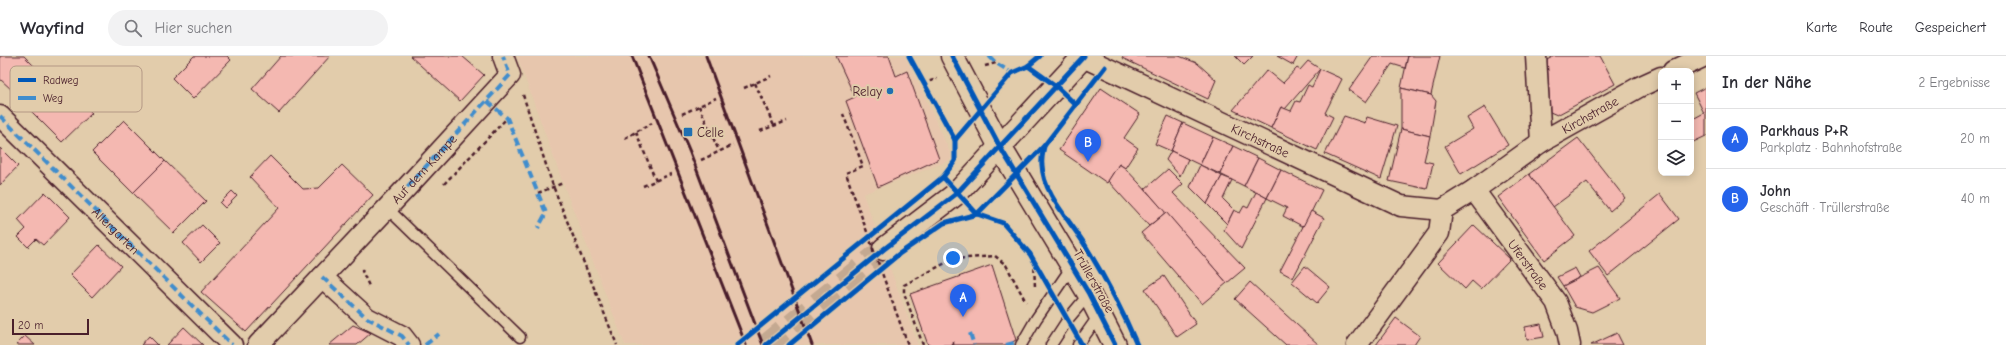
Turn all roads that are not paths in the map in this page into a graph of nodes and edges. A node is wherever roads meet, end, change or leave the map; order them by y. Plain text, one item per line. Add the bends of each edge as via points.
1 (503, 56) edge
2 (952, 56) edge
3 (1084, 56) edge
4 (1536, 56) edge
5 (1705, 56) edge
6 (1679, 68) edge
7 (1658, 78) edge
8 (0, 116) edge
9 (1541, 142) junction
10 (1000, 147) junction
11 (1474, 190) junction
12 (387, 208) junction
13 (1442, 210) junction
14 (884, 249) tunnel mouth
15 (1073, 265) junction
16 (322, 277) junction
17 (1090, 294) junction
18 (1100, 314) junction
19 (520, 337) dead end
20 (1110, 342) edge
21 (232, 345) edge
22 (258, 345) edge
23 (409, 345) edge
24 (1021, 345) edge
25 (1051, 345) edge
26 (1078, 345) edge
27 (1357, 345) edge
28 (1570, 345) edge

1 - 12 street, Auf dem Kampe via 510,75
2 - 10 street, Trüllerstraße
3 - 10 street
3 - 13 street, Kirchstraße via 1401,206
4 - 9 street
5 - 6 street
7 - 9 street, Kirchstraße
8 - 21 street, Allergarten
9 - 11 street, Kirchstraße
10 - 14 street via 956,194
10 - 15 street, Trüllerstraße
11 - 13 street, Kirchstraße
11 - 28 street, Uferstraße via 1556,302
12 - 16 street, Auf dem Kampe
12 - 19 lane
13 - 27 street via 1439,233
15 - 17 street, Trüllerstraße
15 - 24 lane
16 - 22 street, Auf dem Kampe
16 - 23 street via 367,318 402,336
17 - 18 street, Trüllerstraße
17 - 25 lane via 1068,319
18 - 20 street, Trüllerstraße
18 - 26 lane

